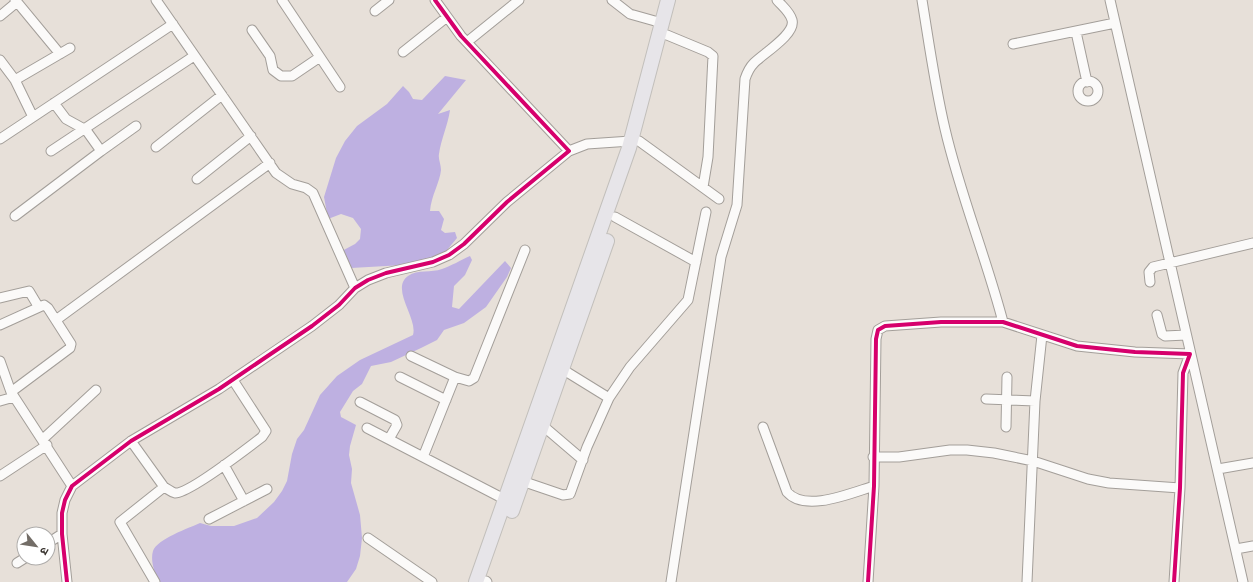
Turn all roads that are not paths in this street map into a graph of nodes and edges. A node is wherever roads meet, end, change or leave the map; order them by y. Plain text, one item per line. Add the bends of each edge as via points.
1 (156, 0) edge
2 (282, 0) edge
3 (388, 0) edge
4 (435, 0) edge
5 (612, 0) edge
6 (668, 0) edge
7 (677, 0) edge
8 (777, 0) edge
9 (922, 0) edge
10 (1110, 0) edge
11 (16, 1) edge
12 (517, 1) edge
13 (375, 11) dead end
14 (0, 16) edge
15 (447, 17) junction
16 (1115, 23) junction
17 (173, 24) junction
18 (665, 29) junction
19 (252, 30) dead end
20 (1076, 32) junction
21 (467, 42) junction
22 (1013, 44) dead end
23 (70, 48) dead end
24 (403, 52) dead end
25 (60, 54) junction
26 (194, 56) junction
27 (320, 57) junction
28 (0, 60) edge
29 (14, 80) junction
30 (1087, 82) dead end
31 (340, 87) dead end
32 (222, 96) junction
33 (54, 103) junction
34 (33, 117) junction
35 (136, 126) dead end
36 (84, 128) junction
37 (251, 136) junction
38 (0, 138) edge
39 (635, 141) junction
40 (156, 147) dead end
41 (101, 151) junction
42 (51, 152) dead end
43 (569, 152) junction
44 (270, 163) junction
45 (197, 179) dead end
46 (702, 187) junction
47 (719, 199) dead end
48 (706, 212) dead end
49 (15, 216) dead end
50 (615, 217) junction
51 (1253, 243) edge
52 (525, 250) dead end
53 (696, 262) junction
54 (1170, 262) junction
55 (1150, 282) dead end
56 (355, 288) junction
57 (0, 298) edge
58 (38, 306) junction
59 (1157, 315) dead end
60 (56, 320) junction
61 (1003, 322) junction
62 (0, 325) edge
63 (1042, 335) junction
64 (1186, 335) junction
65 (1190, 354) junction
66 (411, 356) dead end
67 (0, 361) edge
68 (562, 369) junction
69 (400, 377) dead end
70 (455, 377) junction
71 (1007, 377) dead end
72 (233, 380) junction
73 (96, 390) dead end
74 (12, 395) junction
75 (609, 398) junction
76 (986, 399) dead end
77 (1006, 399) junction
78 (446, 400) junction
79 (0, 401) edge
80 (1035, 401) junction
81 (360, 402) dead end
82 (542, 425) junction
83 (763, 427) dead end
84 (1006, 427) dead end
85 (367, 428) dead end
86 (389, 439) junction
87 (131, 441) junction
88 (45, 442) junction
89 (424, 457) junction
90 (874, 457) junction
91 (583, 460) junction
92 (1033, 461) junction
93 (1253, 463) edge
94 (224, 465) junction
95 (1218, 469) junction
96 (0, 476) edge
97 (518, 479) junction
98 (72, 486) junction
99 (164, 486) junction
100 (874, 486) junction
101 (267, 488) dead end
102 (1180, 488) junction
103 (506, 500) junction
104 (244, 501) junction
105 (209, 519) dead end
106 (62, 534) junction
107 (56, 538) edge
108 (368, 538) dead end
109 (1253, 546) edge
110 (1236, 550) junction
111 (67, 582) edge
112 (155, 582) edge
113 (432, 582) edge
114 (484, 582) edge
115 (671, 582) edge
116 (868, 582) edge
117 (1027, 582) edge
118 (1174, 582) edge
119 (1243, 582) edge

1 - 17 street
2 - 27 street
3 - 13 street
4 - 15 street
5 - 18 street via 630,14
6 - 18 main road
7 - 18 main road
8 - 115 street via 793,21 788,34 754,64 745,79 736,205 721,257
9 - 61 street via 945,130
10 - 16 street
11 - 14 street
11 - 25 street
12 - 21 street
15 - 21 street
15 - 24 street
16 - 20 street
16 - 54 street
17 - 26 street
17 - 33 street
18 - 39 main road
18 - 46 street via 712,56 708,157
19 - 27 street via 270,56 273,70 281,76 292,76
20 - 22 street
20 - 30 street
21 - 43 street
23 - 25 street
25 - 29 street
26 - 32 street
26 - 36 street
27 - 31 street
28 - 29 street
29 - 34 street
32 - 37 street
32 - 40 street
33 - 34 street
33 - 36 street via 66,119
34 - 38 street
35 - 41 street
36 - 41 street
36 - 42 street
37 - 44 street
37 - 45 street
39 - 43 street via 587,144
39 - 46 street
39 - 50 main road
39 - 97 main road
41 - 49 street
43 - 56 street via 507,202 464,244 448,255 433,262 368,280
44 - 56 street via 283,179 306,188 313,194
44 - 60 street
46 - 47 street
48 - 53 street
50 - 53 street
50 - 68 main road
51 - 54 street
52 - 70 street via 474,378 469,381
53 - 75 street via 688,300 630,367
54 - 55 street via 1151,268
54 - 64 street
56 - 72 street via 326,316
57 - 58 street via 29,291
58 - 60 street via 46,306
58 - 62 street
59 - 64 street via 1162,334
60 - 74 street via 71,346
61 - 63 street
61 - 90 street via 885,326 878,330
63 - 65 street via 1077,346
63 - 80 street
64 - 65 street
65 - 95 street
65 - 102 street via 1183,373
66 - 70 street
67 - 74 street
68 - 75 street
68 - 82 main road
69 - 78 street
70 - 78 street
71 - 77 street
72 - 87 street
72 - 94 street via 266,430 262,437
73 - 88 street
74 - 79 street
74 - 88 street
75 - 91 street
76 - 77 street
77 - 80 street
77 - 84 street
78 - 89 street
80 - 92 street
81 - 86 street via 396,420 397,425
82 - 91 street
82 - 97 main road
83 - 100 street via 787,492 792,498 820,501
85 - 86 street
86 - 89 street
87 - 98 street
87 - 99 street
88 - 96 street
88 - 98 street
89 - 103 street
90 - 92 street via 967,450
90 - 100 street
91 - 97 street via 568,495
92 - 102 street via 1109,483
92 - 117 street
93 - 95 street
94 - 99 street via 180,492 170,491
94 - 104 street
95 - 110 street
97 - 103 main road
97 - 114 main road
98 - 106 street via 62,513
99 - 112 street via 120,522
100 - 116 street
101 - 104 street
102 - 118 street
103 - 114 main road
104 - 105 street
106 - 107 street
106 - 111 street
108 - 113 street
109 - 110 street
110 - 119 street

